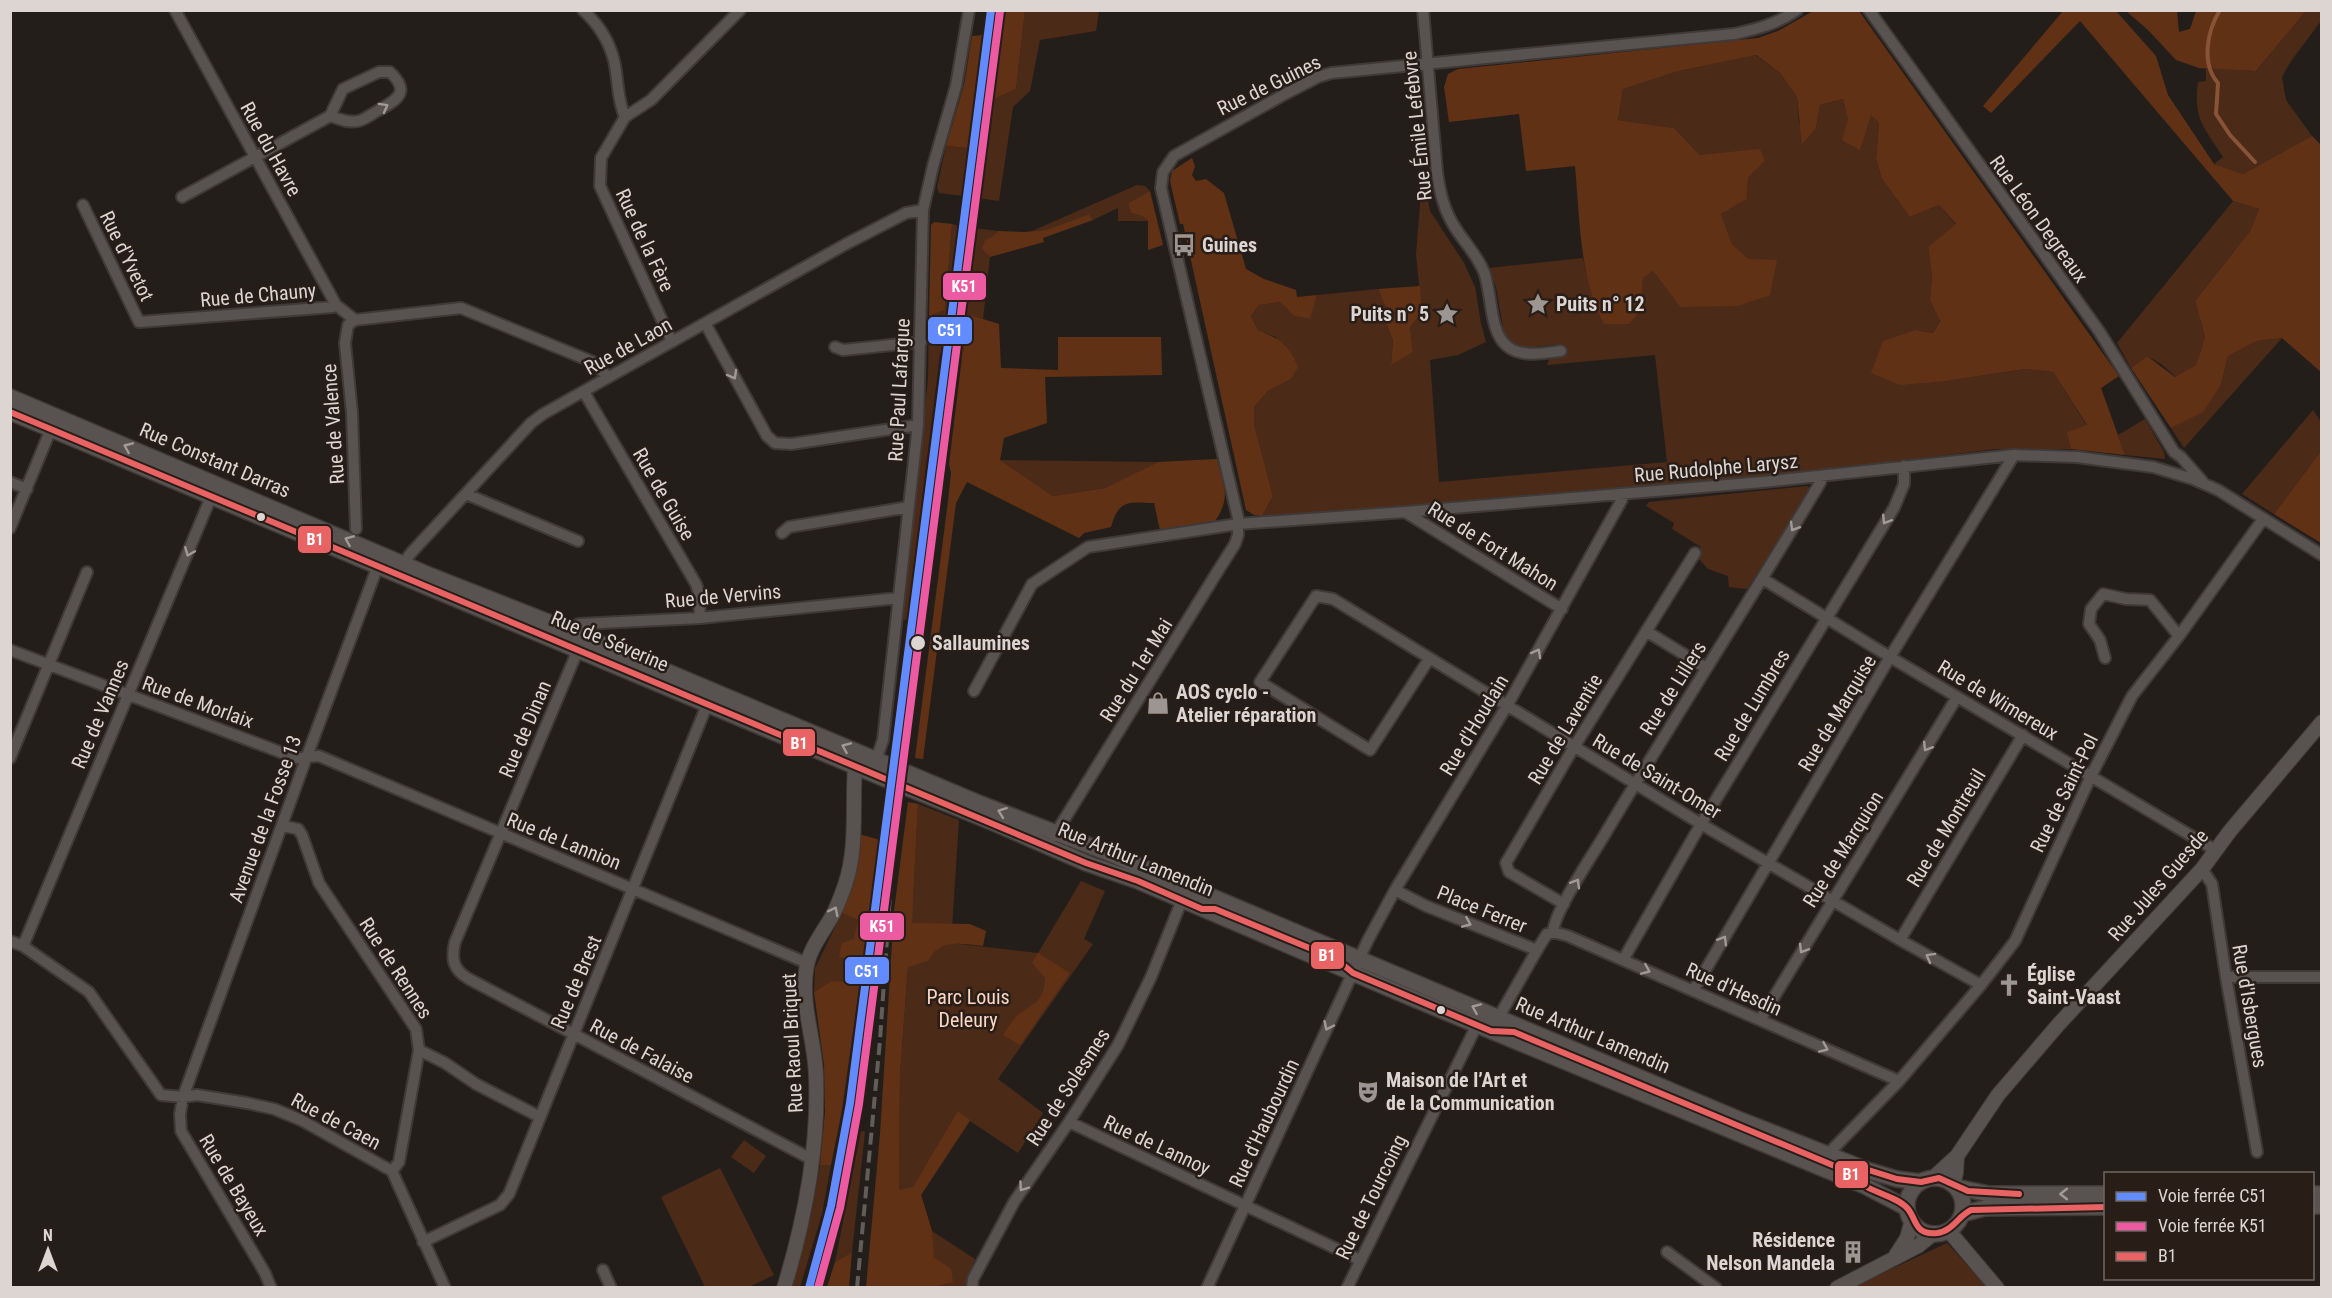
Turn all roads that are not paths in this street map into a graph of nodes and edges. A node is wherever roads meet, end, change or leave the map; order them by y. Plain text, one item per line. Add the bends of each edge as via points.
1 (175, 10) edge
2 (583, 10) edge
3 (740, 10) edge
4 (969, 10) edge
5 (1423, 10) edge
6 (1797, 10) edge
7 (1869, 10) edge
8 (1427, 63) junction
9 (330, 116) junction
10 (625, 117) junction
11 (255, 157) junction
12 (182, 197) dead end
13 (83, 205) dead end
14 (923, 210) junction
15 (336, 305) junction
16 (355, 320) junction
17 (139, 322) joint
18 (705, 323) junction
19 (672, 342) junction
20 (921, 342) junction
21 (835, 347) dead end
22 (1561, 351) dead end
23 (608, 377) junction
24 (584, 392) junction
25 (10, 397) edge
26 (10, 412) edge
27 (918, 425) junction
28 (51, 429) junction
29 (2174, 452) junction
30 (2014, 455) junction
31 (1904, 466) junction
32 (2170, 471) junction
33 (1824, 476) junction
34 (2193, 479) joint
35 (10, 482) edge
36 (2205, 484) junction
37 (27, 489) junction
38 (466, 494) junction
39 (1626, 494) junction
40 (211, 497) junction
41 (909, 507) junction
42 (1406, 513) junction
43 (2264, 519) junction
44 (1238, 524) junction
45 (10, 528) edge
46 (356, 529) dead end
47 (782, 533) dead end
48 (578, 542) dead end
49 (1695, 553) dead end
50 (2322, 555) edge
51 (380, 560) junction
52 (400, 568) junction
53 (87, 572) dead end
54 (1763, 579) junction
55 (899, 598) junction
56 (1562, 609) junction
57 (1826, 616) junction
58 (700, 618) junction
59 (1646, 631) junction
60 (563, 636) junction
61 (2179, 636) junction
62 (581, 643) junction
63 (10, 650) edge
64 (1890, 657) junction
65 (2105, 658) dead end
66 (1429, 659) junction
67 (50, 666) junction
68 (1706, 668) junction
69 (974, 691) dead end
70 (127, 695) junction
71 (1958, 697) junction
72 (710, 698) junction
73 (1508, 704) junction
74 (2322, 723) edge
75 (2023, 735) junction
76 (1575, 747) junction
77 (306, 756) junction
78 (10, 758) edge
79 (869, 769) junction
80 (2091, 776) junction
81 (920, 778) joint
82 (1635, 784) junction
83 (1701, 824) junction
84 (283, 826) junction
85 (501, 834) junction
86 (1056, 834) junction
87 (1045, 845) junction
88 (2215, 850) junction
89 (1768, 863) junction
90 (2202, 869) junction
91 (634, 889) junction
92 (1395, 890) junction
93 (1182, 900) junction
94 (1832, 900) junction
95 (1564, 904) junction
96 (1553, 933) junction
97 (1900, 940) junction
98 (10, 941) edge
99 (23, 946) junction
100 (1537, 950) junction
101 (1623, 960) junction
102 (807, 963) junction
103 (1356, 967) junction
104 (456, 970) joint
105 (2226, 977) junction
106 (2322, 977) edge
107 (1982, 985) junction
108 (1693, 990) junction
109 (1761, 1020) junction
110 (1489, 1024) junction
111 (573, 1035) junction
112 (419, 1050) junction
113 (1899, 1081) junction
114 (183, 1097) junction
115 (540, 1117) junction
116 (1069, 1122) junction
117 (2257, 1152) dead end
118 (1827, 1155) junction
119 (1956, 1156) junction
120 (813, 1160) junction
121 (392, 1171) junction
122 (1927, 1180) junction
123 (1954, 1186) junction
124 (2104, 1194) edge
125 (1245, 1206) junction
126 (2104, 1207) edge
127 (1910, 1214) junction
128 (1962, 1214) junction
129 (1941, 1232) junction
130 (423, 1242) junction
131 (1667, 1252) dead end
132 (1895, 1257) junction
133 (1360, 1260) junction
134 (603, 1270) dead end
135 (271, 1287) edge
136 (445, 1287) edge
137 (611, 1287) edge
138 (784, 1287) edge
139 (972, 1287) edge
140 (1207, 1287) edge
141 (1347, 1287) edge
142 (1716, 1287) edge
143 (1837, 1287) edge
144 (1997, 1287) edge

1 - 11 street, Rue du Havre
2 - 10 street via 597,23 613,57 618,100
3 - 10 street via 651,100
4 - 14 street, Rue Paul Lafargue via 956,86
5 - 8 street, Rue Émile Lefebvre
6 - 8 street, Rue de Guines via 1776,22 1734,34
7 - 29 street, Rue Léon Degreaux via 2099,332
8 - 22 street, Rue Émile Lefebvre via 1440,194 1445,211 1484,273 1501,340 1515,351 1525,353
8 - 44 street, Rue de Guines via 1318,77 1179,152 1163,172 1161,188
9 -> 9 street via 359,121 396,100 401,92 399,80 390,72 379,72 343,89
9 - 11 street
10 - 19 street, Rue de la Fère via 601,158 600,186
11 - 12 street
11 - 15 street, Rue du Havre
13 - 17 street, Rue d'Yvetot
14 - 18 street, Rue de Laon via 906,213 846,244
14 - 20 street, Rue Paul Lafargue
15 - 16 street, Rue de Chauny
15 - 17 street, Rue de Chauny
16 - 23 street via 461,308 593,362
16 - 46 street, Rue de Valence via 348,325 345,343
18 - 19 street, Rue de Laon
18 -> 27 street via 767,436 775,443
19 - 23 street, Rue de Laon
20 - 21 street via 843,350
20 - 27 street, Rue Paul Lafargue
23 - 24 street, Rue de Laon
24 - 38 street, Rue de Laon via 531,423
24 - 58 street, Rue de Guise via 696,584
51 -> 25 main road, Rue Constant Darras
26 - 28 main road, Rue Constant Darras
27 - 41 street, Rue Paul Lafargue
28 - 37 street
28 - 40 main road, Rue Constant Darras
29 - 32 street
29 - 36 street, Rue Léon Degreaux
30 - 31 street, Rue Rudolphe Larysz
30 - 32 street, Rue Rudolphe Larysz via 2077,457
30 - 64 street, Rue de Marquise
31 - 33 street, Rue Rudolphe Larysz
31 -> 57 street, Rue de Lumbres via 1904,484 1894,508
32 - 34 street, Rue Rudolphe Larysz
33 - 39 street, Rue Rudolphe Larysz
33 -> 54 street, Rue de Lillers
34 - 36 street, Rue Léon Degreaux
35 - 37 street
36 - 43 street, Rue Léon Degreaux
37 - 45 street
38 - 48 street
38 - 52 street, Rue de Laon
39 - 42 street, Rue Rudolphe Larysz
39 - 56 street, Rue d'Houdain
40 - 51 main road, Rue Constant Darras via 326,545
40 -> 70 street, Rue de Vannes
41 - 47 street via 789,527
41 - 55 street, Rue Paul Lafargue
42 - 44 street, Rue Rudolphe Larysz
42 - 56 street, Rue de Fort Mahon
43 - 50 street, Rue Léon Degreaux
43 - 61 street, Rue de Saint-Pol
44 - 69 street, Rue Rudolphe Larysz via 1088,547 1032,584
44 - 86 street, Rue du 1er Mai via 1235,544
49 - 59 street, Rue de Laventie
51 - 52 main road, Rue Constant Darras
51 - 77 street, Avenue de la Fosse 13
52 - 60 main road, Rue de Séverine
53 - 67 street
54 - 57 street, Rue de Wimereux
54 - 68 street, Rue de Lillers
55 - 58 street, Rue de Vervins
55 - 79 street, Rue Paul Lafargue via 883,740
73 -> 56 street, Rue d'Houdain
57 - 64 street, Rue de Wimereux
57 - 83 street, Rue de Lumbres
58 - 60 street, Rue de Vervins via 579,624
59 - 68 street
59 - 76 street, Rue de Laventie
60 - 62 main road, Rue de Séverine
61 - 65 street via 2150,600 2103,594 2091,609 2089,624 2100,640
61 - 80 street, Rue de Saint-Pol via 2132,696
62 - 72 main road, Rue de Séverine
62 - 85 street, Rue de Dinan
63 - 67 street, Rue de Morlaix
64 - 71 street, Rue de Wimereux
64 - 89 street, Rue de Marquise
66 - 66 street, Rue de Saint-Omer via 1333,599 1316,596 1260,682 1370,750
66 - 73 street, Rue de Saint-Omer
67 - 70 street, Rue de Morlaix
67 - 78 street
68 - 82 street, Rue de Lillers
70 - 77 street, Rue de Morlaix via 296,758
70 - 99 street, Rue de Vannes
71 - 75 street, Rue de Wimereux
71 -> 94 street, Rue de Marquion
79 -> 72 main road, Rue de Séverine
72 - 79 main road, Rue de Séverine
72 - 91 street, Rue de Brest
73 - 76 street, Rue de Saint-Omer
73 - 92 street, Rue d'Houdain
74 - 88 street, Rue Jules Guesde
75 - 80 street, Rue de Wimereux
75 - 97 street, Rue de Montreuil
76 - 82 street, Rue de Saint-Omer
76 - 95 street, Rue de Laventie via 1506,863 1509,872
77 - 84 street, Avenue de la Fosse 13
77 - 85 street, Rue de Lannion via 319,756
79 - 81 main road, Rue de Séverine
79 - 87 main road, Rue Arthur Lamendin
102 -> 79 street, Rue Raoul Briquet via 837,907 853,845 853,794
80 - 88 street, Rue de Wimereux
80 - 107 street, Rue de Saint-Pol via 2015,941
86 -> 81 main road, Rue Arthur Lamendin
82 - 83 street, Rue de Saint-Omer
95 -> 82 street, Rue de Lillers
83 - 89 street, Rue de Saint-Omer
83 - 101 street, Rue de Lumbres
84 - 112 street, Rue de Rennes via 298,829 319,883 416,1029
84 - 114 street, Avenue de la Fosse 13
85 - 91 street, Rue de Lannion
85 - 104 street, Rue de Dinan via 455,942 452,957
86 - 87 street, Rue du 1er Mai
86 - 103 main road, Rue Arthur Lamendin via 1111,854
87 - 93 main road, Rue Arthur Lamendin
88 - 90 street, Rue Jules Guesde
89 - 94 street, Rue de Saint-Omer
108 -> 89 street, Rue de Marquise
90 - 105 street, Rue d'Isbergues via 2212,884
90 - 119 street, Rue Jules Guesde via 2058,1025 1998,1095
91 - 102 street, Rue de Lannion
91 - 111 street, Rue de Brest
92 -> 100 street, Place Ferrer
92 - 103 street, Rue d'Houdain
93 - 103 main road, Rue Arthur Lamendin
93 - 116 street, Rue de Solesmes via 1118,1045
94 - 97 street, Rue de Saint-Omer
94 -> 109 street, Rue de Marquion
95 - 96 street, Rue de Lillers
96 - 100 street, Rue de Lillers via 1547,934
96 - 101 street, Rue d'Hesdin
107 -> 97 street, Rue de Saint-Omer
98 - 99 street
99 - 114 street, Rue de Caen via 89,992 161,1095
100 - 110 street, Place Ferrer
101 -> 108 street, Rue d'Hesdin
102 - 120 street, Rue Raoul Briquet via 805,994 816,1079
110 -> 103 main road, Rue Arthur Lamendin
103 - 110 main road, Rue Arthur Lamendin
103 -> 125 street, Rue d'Haubourdin
104 - 111 street, Rue de Falaise
105 - 106 street
105 - 117 street, Rue d'Isbergues
107 - 113 street, Rue de Saint-Pol
108 - 109 street, Rue d'Hesdin
109 -> 113 street, Rue d'Hesdin
110 - 118 main road, Rue Arthur Lamendin
110 - 127 main road, Rue Arthur Lamendin via 1865,1186
110 - 133 street, Rue de Tourcoing via 1444,1090
111 - 115 street, Rue de Brest
111 - 120 street, Rue de Falaise
112 - 115 street, Rue de Rennes
112 - 121 street via 399,1162
113 - 118 street, Rue de Saint-Pol
114 - 121 street, Rue de Caen via 197,1095 274,1109 302,1120
114 - 135 street, Rue de Bayeux via 181,1131
115 - 130 street, Rue de Brest via 500,1205
116 - 125 street, Rue de Lannoy
116 -> 139 street, Rue de Solesmes via 1014,1202
118 - 122 main road, Rue Arthur Lamendin via 1888,1176
119 - 122 street, Rue Jules Guesde
119 - 123 street, Rue Jules Guesde
120 - 138 street, Rue Raoul Briquet
121 - 130 street, Rue de Caen
122 - 123 main road via 1945,1179
122 - 127 main road via 1913,1188 1908,1198
124 -> 123 main road via 1999,1194
123 - 128 main road via 1961,1195
125 - 133 street, Rue de Lannoy
125 - 140 street, Rue d'Haubourdin
126 - 128 main road via 1985,1208
127 - 129 main road via 1921,1230
127 - 132 street via 1907,1238
128 - 129 main road
129 - 132 street
129 - 144 street
130 - 136 street, Rue de Caen
131 - 142 street
132 - 143 street
133 - 141 street, Rue de Tourcoing
134 - 137 street

